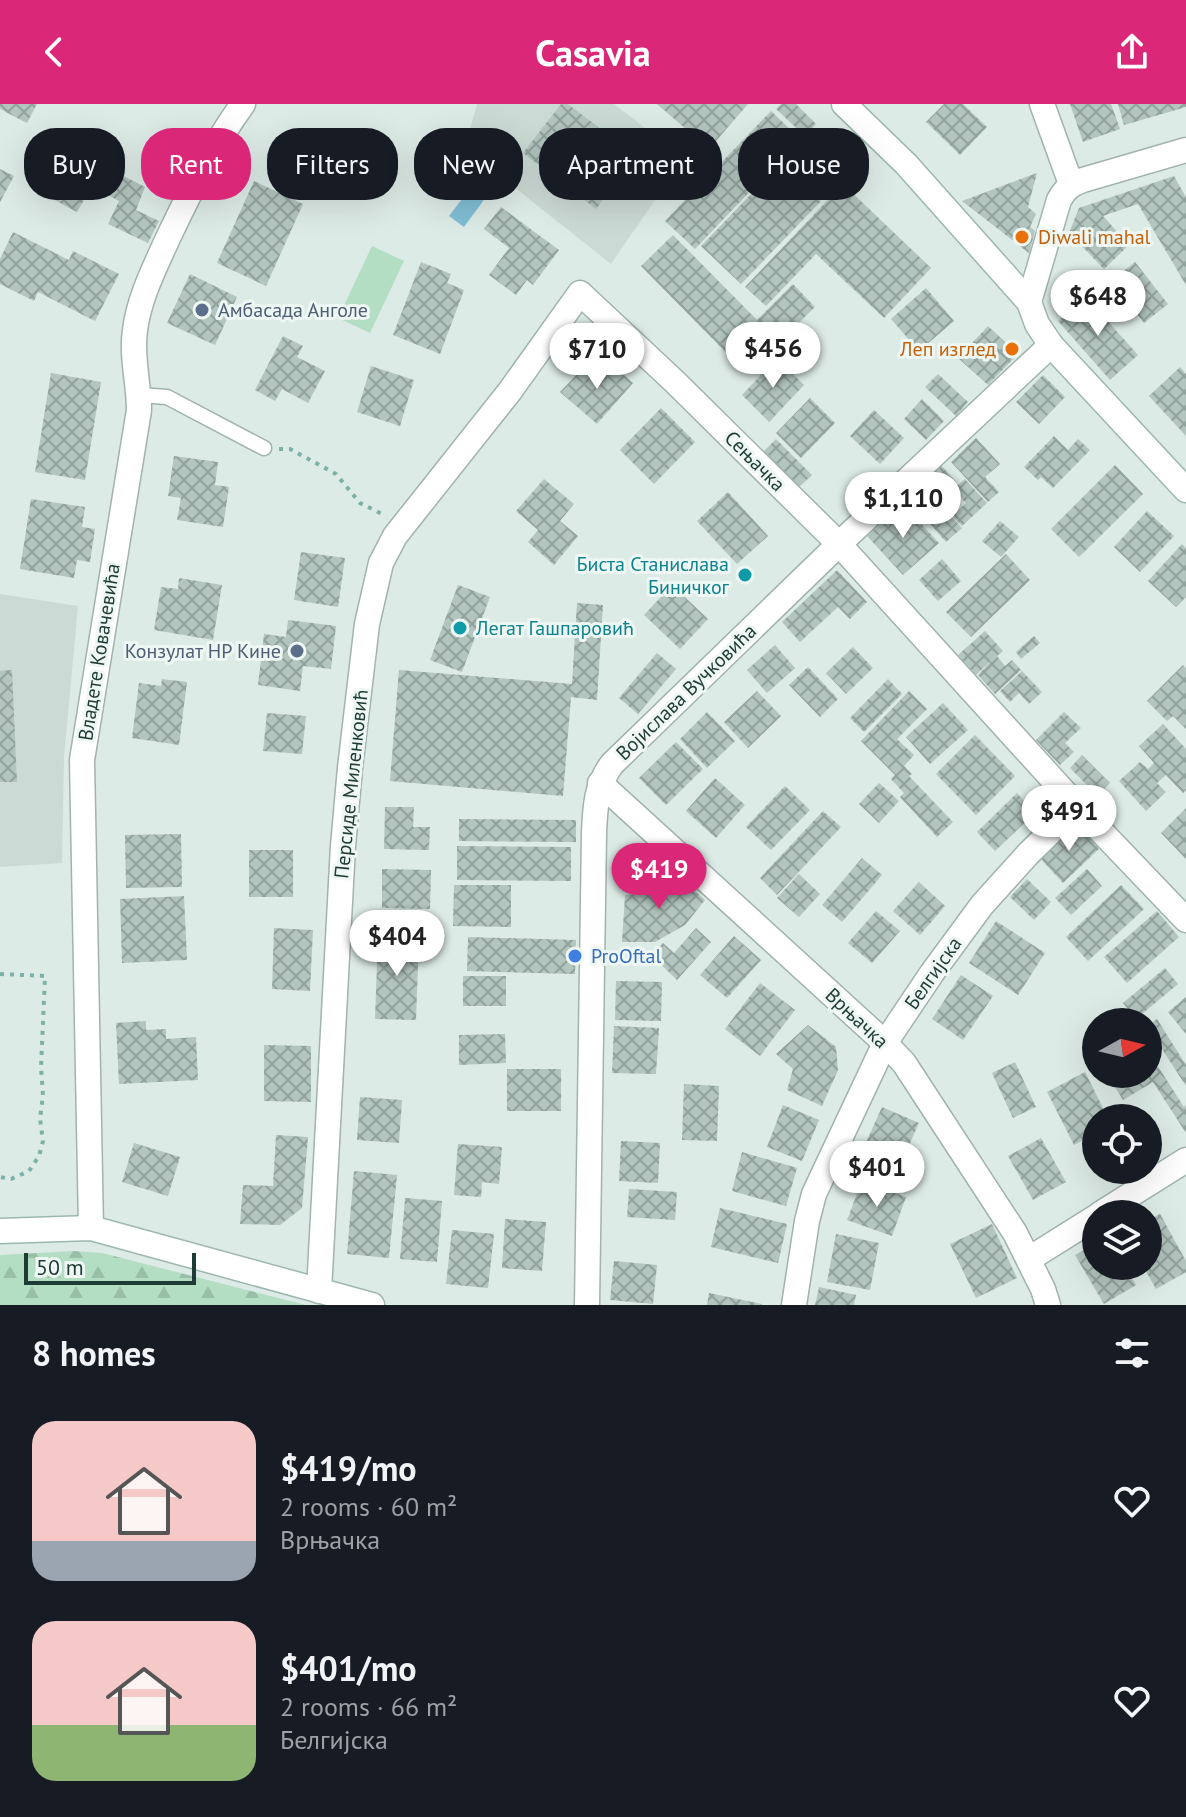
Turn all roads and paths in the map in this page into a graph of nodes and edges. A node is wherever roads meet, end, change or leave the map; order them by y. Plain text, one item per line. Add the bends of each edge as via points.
1 (243, 104) edge
2 (844, 104) edge
3 (1042, 104) edge
4 (1186, 150) edge
5 (1071, 184) junction
6 (1029, 302) junction
7 (1051, 345) junction
8 (139, 395) junction
9 (264, 448) dead end
10 (290, 449) dead end
11 (1186, 490) edge
12 (404, 525) junction
13 (839, 544) junction
14 (600, 783) junction
15 (1077, 806) junction
16 (1186, 920) edge
17 (0, 974) edge
18 (885, 1043) junction
19 (1186, 1160) edge
20 (0, 1177) edge
21 (1122, 1200) edge
22 (1082, 1225) edge
23 (91, 1228) junction
24 (0, 1231) edge
25 (1029, 1259) junction
26 (319, 1291) junction
27 (372, 1305) edge
28 (587, 1305) edge
29 (794, 1305) edge
30 (1048, 1305) edge

1 - 8 street, Владете Ковачевића via 186,201 145,291 133,346
2 - 6 street via 906,164
3 - 5 street
4 - 5 street
5 - 6 street via 1059,200
6 - 7 street
7 - 11 street
7 - 13 street, Војислава Вучковића
8 - 9 lane via 167,397
8 - 23 street, Владете Ковачевића via 82,760
10 - 12 path via 336,474 360,503
12 - 13 street, Сењачка via 580,293
12 - 26 street, Персиде Миленковић via 388,548 367,624 352,754
13 - 14 street, Војислава Вучковића via 612,764
13 - 15 street, Сењачка
14 - 18 street, Врњачка
14 - 28 street via 594,833
15 - 16 street, Сењачка
15 - 18 street, Белгијска via 982,905
17 - 20 path via 45,976 43,1141 29,1171 11,1179
18 - 25 street, Врњачка via 921,1087
18 - 29 street, Белгијска via 814,1194
19 - 21 street
22 - 25 street
23 - 24 street
23 - 26 street
25 - 30 street, Врњачка
26 - 27 street

